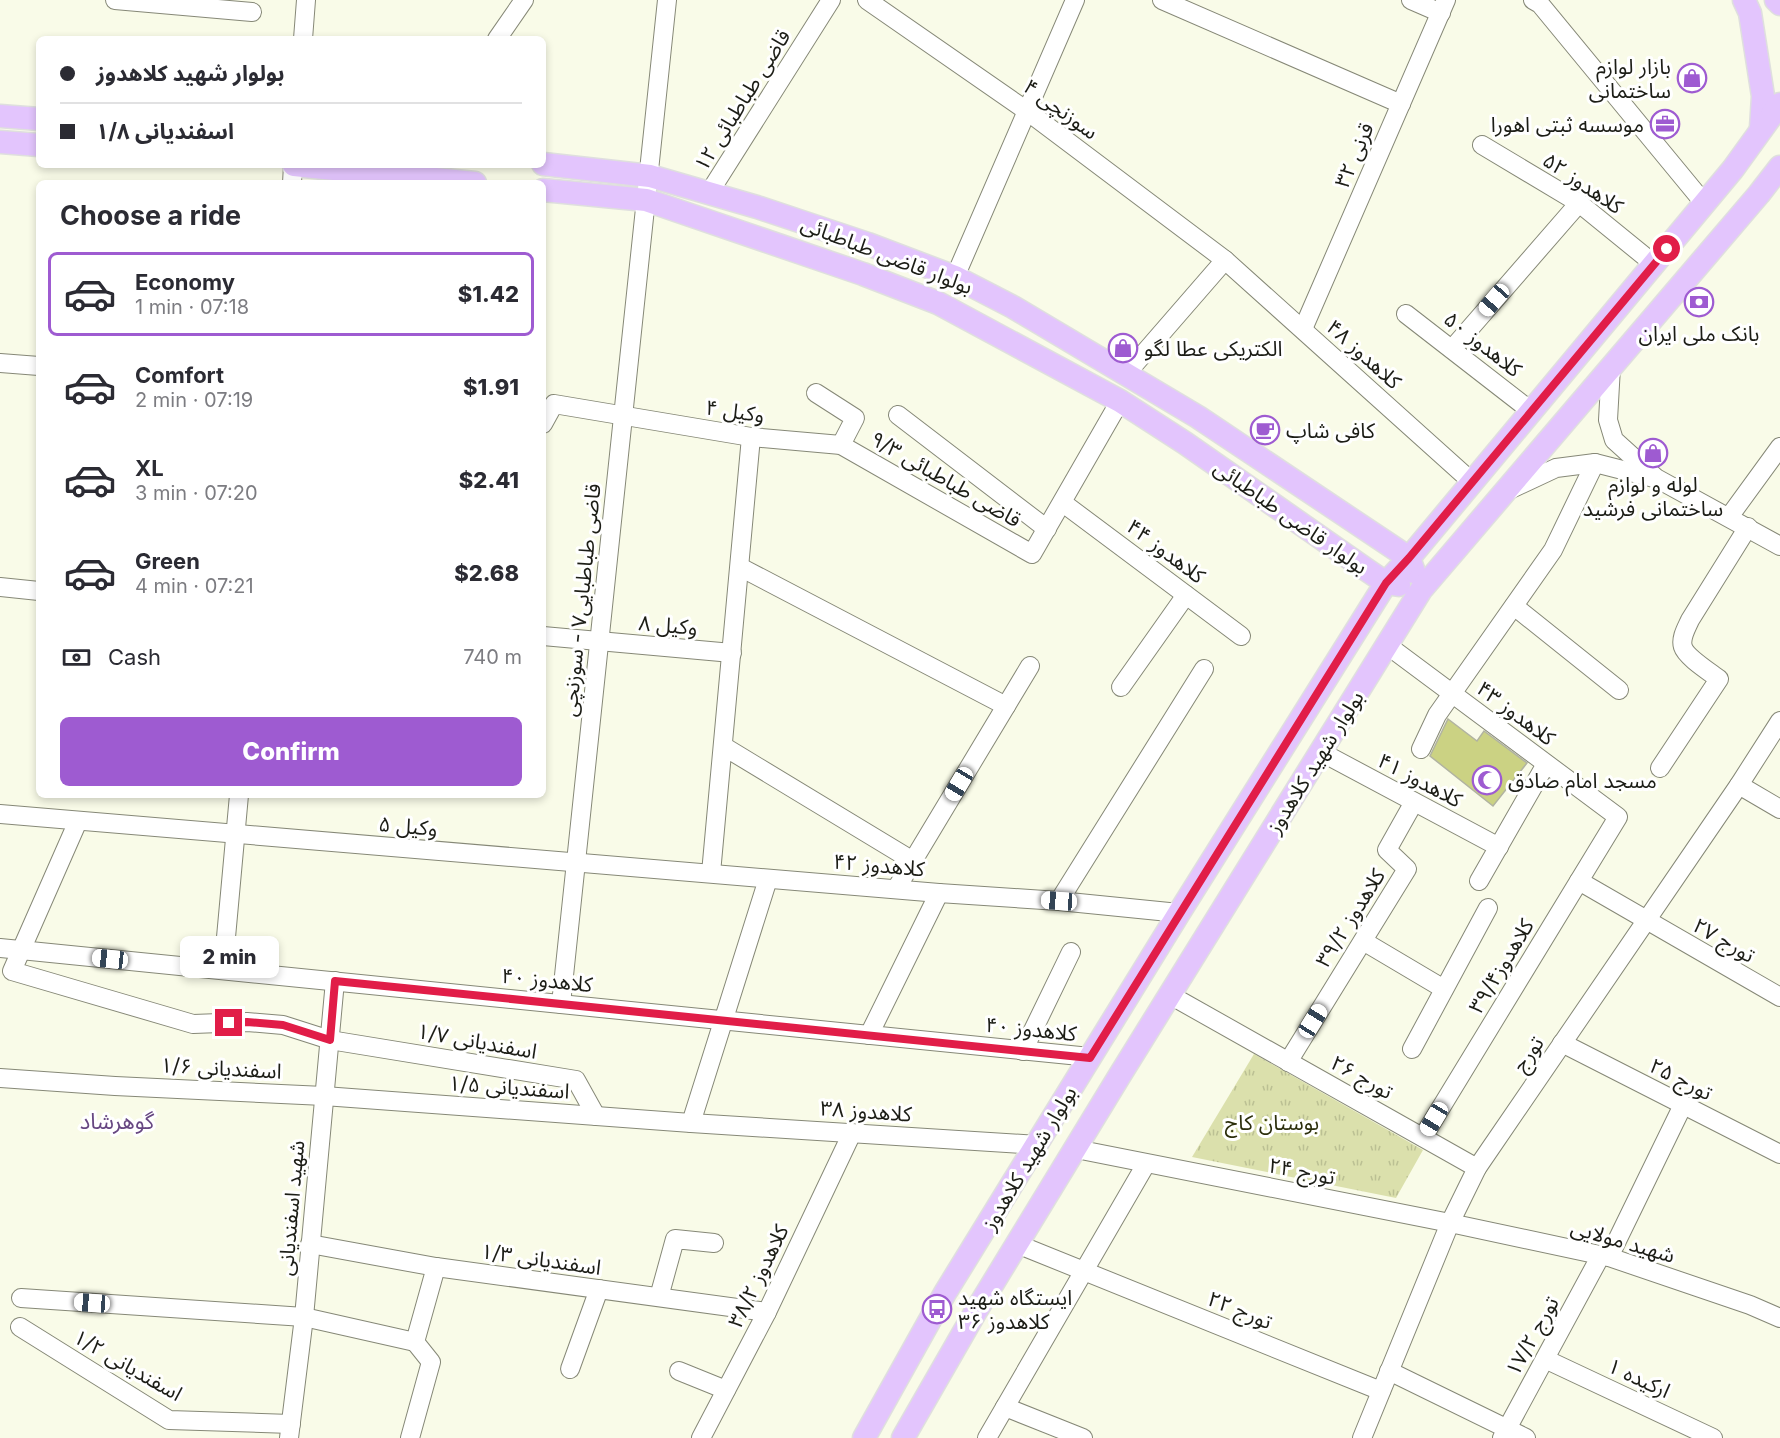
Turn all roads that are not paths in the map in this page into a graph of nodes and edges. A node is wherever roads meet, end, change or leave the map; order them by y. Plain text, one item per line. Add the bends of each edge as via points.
1 (116, 0) edge
2 (306, 0) edge
3 (524, 0) edge
4 (667, 0) edge
5 (831, 0) edge
6 (867, 0) edge
7 (1075, 0) edge
8 (1162, 0) edge
9 (1411, 0) edge
10 (1533, 0) edge
11 (1744, 0) edge
12 (1776, 0) edge
13 (1780, 4) edge
14 (1444, 6) edge
15 (252, 12) dead end
16 (303, 36) edge
17 (498, 36) edge
18 (1401, 104) junction
19 (1780, 104) edge
20 (1027, 111) junction
21 (0, 116) edge
22 (36, 119) edge
23 (1761, 129) junction
24 (0, 142) edge
25 (36, 145) edge
26 (1482, 145) dead end
27 (546, 164) edge
28 (1780, 167) edge
29 (323, 168) edge
30 (1733, 169) junction
31 (650, 176) junction
32 (445, 180) edge
33 (546, 190) edge
34 (709, 193) junction
35 (1760, 194) junction
36 (646, 200) junction
37 (1579, 202) junction
38 (1704, 203) junction
39 (1225, 260) junction
40 (1654, 264) junction
41 (955, 277) junction
42 (1406, 314) dead end
43 (1303, 329) junction
44 (1452, 349) junction
45 (0, 363) edge
46 (36, 366) edge
47 (1611, 367) junction
48 (1126, 374) junction
49 (816, 393) dead end
50 (1120, 401) junction
51 (1531, 411) junction
52 (898, 416) dead end
53 (623, 417) junction
54 (546, 419) edge
55 (751, 437) junction
56 (841, 445) junction
57 (1780, 447) edge
58 (1594, 463) junction
59 (1656, 478) junction
60 (1472, 482) junction
61 (1504, 492) junction
62 (1063, 503) junction
63 (1729, 517) junction
64 (1748, 527) junction
65 (1047, 529) junction
66 (1780, 546) edge
67 (1409, 558) junction
68 (740, 567) junction
69 (1386, 583) junction
70 (0, 587) edge
71 (1422, 590) junction
72 (36, 591) edge
73 (1186, 595) junction
74 (1514, 606) junction
75 (546, 636) edge
76 (1242, 636) dead end
77 (599, 641) junction
78 (1387, 645) junction
79 (732, 653) junction
80 (1030, 666) dead end
81 (1204, 669) dead end
82 (1121, 687) dead end
83 (1619, 690) dead end
84 (1452, 694) junction
85 (1005, 706) junction
86 (1780, 721) edge
87 (723, 746) junction
88 (1421, 749) dead end
89 (1321, 752) junction
90 (1546, 764) junction
91 (1660, 768) dead end
92 (1739, 785) junction
93 (239, 798) edge
94 (1414, 802) junction
95 (1780, 809) edge
96 (0, 814) edge
97 (1617, 817) joint
98 (78, 821) junction
99 (236, 834) junction
100 (1499, 847) junction
101 (913, 861) junction
102 (576, 862) junction
103 (711, 873) junction
104 (768, 879) junction
105 (1479, 881) dead end
106 (1578, 881) junction
107 (896, 889) junction
108 (939, 893) junction
109 (1059, 901) junction
110 (1488, 908) dead end
111 (1179, 913) junction
112 (1646, 921) junction
113 (1363, 941) junction
114 (0, 948) edge
115 (20, 950) junction
116 (1071, 952) dead end
117 (224, 970) junction
118 (335, 981) junction
119 (1444, 989) junction
120 (1170, 995) junction
121 (1780, 998) edge
122 (561, 1004) junction
123 (723, 1020) junction
124 (869, 1035) junction
125 (330, 1040) junction
126 (1563, 1043) junction
127 (1412, 1049) dead end
128 (1023, 1051) junction
129 (1090, 1058) junction
130 (1288, 1062) junction
131 (0, 1078) edge
132 (324, 1096) junction
133 (1683, 1105) junction
134 (596, 1116) junction
135 (691, 1123) junction
136 (852, 1133) junction
137 (1423, 1137) junction
138 (1038, 1145) junction
139 (1076, 1149) junction
140 (1780, 1154) edge
141 (1146, 1164) junction
142 (1477, 1168) junction
143 (1450, 1222) junction
144 (310, 1244) junction
145 (714, 1244) dead end
146 (1017, 1244) junction
147 (1605, 1256) junction
148 (436, 1267) junction
149 (1083, 1271) junction
150 (598, 1289) junction
151 (659, 1297) junction
152 (21, 1298) dead end
153 (767, 1312) junction
154 (304, 1317) junction
155 (1780, 1318) edge
156 (20, 1327) dead end
157 (415, 1342) junction
158 (1545, 1359) junction
159 (570, 1369) dead end
160 (679, 1371) dead end
161 (1389, 1371) junction
162 (726, 1390) junction
163 (1381, 1391) junction
164 (1005, 1407) junction
165 (290, 1431) edge
166 (1504, 1433) edge
167 (410, 1438) edge
168 (701, 1438) edge
169 (864, 1438) edge
170 (903, 1438) edge
171 (987, 1438) edge
172 (1083, 1438) edge
173 (1362, 1438) edge
174 (1526, 1438) edge
175 (1713, 1438) edge

1 - 15 street
2 - 16 street
3 - 17 street
4 - 31 street, قاضی طباطبایی۷ - سوزنچی
5 - 34 street, قاضی طباطبائی ۱۲
6 - 20 street, سوزنچی ۴
7 - 20 street
8 - 18 street
9 - 14 street
10 - 38 street
11 - 23 main road via 1750,13 1763,96
12 - 13 main road
14 - 18 street, قرنی ۳۲
18 - 43 street, قرنی ۳۲
19 - 23 main road, بولوار شهید کلاهدوز
20 - 39 street, سوزنچی ۴
20 - 41 street
21 - 22 main road
23 - 30 main road, بولوار شهید کلاهدوز
24 - 25 main road
26 - 37 street, کلاهدوز ۵۲
27 - 31 main road, بولوار قاضی طباطبائی
28 - 35 main road, بولوار شهید کلاهدوز
29 - 32 main road
30 - 35 main road
30 - 38 main road, بولوار شهید کلاهدوز
31 - 34 main road, بولوار قاضی طباطبائی
31 - 36 street, قاضی طباطبایی۷ - سوزنچی
33 - 36 main road, بولوار قاضی طباطبائی
34 - 41 main road, بولوار قاضی طباطبائی via 868,244
35 - 47 main road, بولوار شهید کلاهدوز
36 - 50 main road, بولوار قاضی طباطبائی via 938,303
36 - 53 street, قاضی طباطبایی۷ - سوزنچی
37 - 40 street, کلاهدوز ۵۲
37 - 44 street
38 - 40 main road, بولوار شهید کلاهدوز
39 - 43 street, کلاهدوز ۴۸
39 - 48 street
40 - 51 main road, بولوار شهید کلاهدوز
41 - 48 main road, بولوار قاضی طباطبائی
42 - 44 street, کلاهدوز ۵۰
43 - 60 street, کلاهدوز ۴۸
44 - 51 street, کلاهدوز ۵۰
45 - 46 street
47 - 59 street via 1608,420 1614,440
47 - 61 main road, بولوار شهید کلاهدوز
48 - 67 main road, بولوار قاضی طباطبائی via 1198,417
49 - 56 street, قاضی طباطبائی ۹/۳ via 855,418
50 - 62 street
50 - 69 main road, بولوار قاضی طباطبائی
51 - 60 main road, بولوار شهید کلاهدوز
52 - 65 street
53 - 54 street, وکيل ۴ via 554,404
53 - 55 street, وکيل ۴
53 - 77 street, قاضی طباطبایی۷ - سوزنچی
55 - 56 street, وکيل ۴
55 - 68 street
56 - 65 street, قاضی طباطبائی ۹/۳ via 1032,554
57 - 63 street
58 - 59 street
58 - 61 street via 1556,468
58 - 74 street via 1553,550
59 - 63 street
60 - 67 main road, بولوار شهید کلاهدوز
61 - 71 main road, بولوار شهید کلاهدوز
62 - 65 street
62 - 73 street, کلاهدوز ۴۴
63 - 64 street
64 - 66 street
64 - 91 street via 1683,636 1683,647 1691,657 1719,679
67 - 69 main road, بولوار شهید کلاهدوز
67 - 71 main road
68 - 79 street
68 - 85 street
69 - 71 main road, بولوار قاضی طباطبائی
69 - 111 main road, بولوار شهید کلاهدوز
70 - 72 street
71 - 78 main road, بولوار شهید کلاهدوز
73 - 76 street, کلاهدوز ۴۴
73 - 82 street
74 - 83 street
74 - 84 street
75 - 77 street, وکيل ۸
77 - 79 street, وکيل ۸
77 - 102 street, قاضی طباطبایی۷ - سوزنچی
78 - 84 street, کلاهدوز ۴۳
78 - 89 main road, بولوار شهید کلاهدوز
79 - 87 street
80 - 85 street
81 - 109 street
84 - 88 street
84 - 90 street, کلاهدوز ۴۳
85 - 101 street
86 - 92 street, تورج
87 - 101 street
87 - 103 street
89 - 94 street, کلاهدوز ۴۱
89 - 120 main road, بولوار شهید کلاهدوز
90 - 97 street, کلاهدوز ۴۳
90 - 100 street
92 - 95 street
92 - 112 street, تورج
93 - 99 street
94 - 100 street, کلاهدوز ۴۱
94 - 113 street, کلاهدوز ۳۹/۲ via 1387,850 1407,869
96 - 98 street, وکيل ۵
97 - 106 street, کلاهدوز۳۹/۴
98 - 99 street, وکيل ۵
98 - 115 street
99 - 102 street, وکيل ۵
99 - 117 street
100 - 105 street
101 - 107 street
102 - 103 street, کلاهدوز ۴۲
102 - 122 street, قاضی طباطبایی۷ - سوزنچی
103 - 104 street, کلاهدوز ۴۲
104 - 107 street, کلاهدوز ۴۲
104 - 123 street
106 - 112 street, تورج ۲۷
106 - 137 street, کلاهدوز۳۹/۴
107 - 108 street, کلاهدوز ۴۲
108 - 109 street, کلاهدوز ۴۲
108 - 124 street
109 - 111 street, کلاهدوز ۴۲
110 - 119 street
111 - 129 main road, بولوار شهید کلاهدوز
112 - 121 street, تورج ۲۷
112 - 126 street, تورج
113 - 119 street
113 - 130 street, کلاهدوز ۳۹/۲
114 - 115 street, کلاهدوز ۴۰
115 - 117 street, کلاهدوز ۴۰
115 - 125 street via 12,970 193,1024 283,1025
116 - 128 street
117 - 118 street, کلاهدوز ۴۰
118 - 122 street, کلاهدوز ۴۰
118 - 125 street, شهید اسفندیانی
119 - 127 street
120 - 130 street, تورج ۲۶
120 - 139 main road, بولوار شهید کلاهدوز
122 - 123 street, کلاهدوز ۴۰
123 - 124 street, کلاهدوز ۴۰
123 - 135 street
124 - 128 street, کلاهدوز ۴۰
125 - 132 street, شهید اسفندیانی
125 - 134 street, ۱/۷ اسفندیانی via 576,1080
126 - 133 street, تورج ۲۵
126 - 142 street, تورج
128 - 129 street, کلاهدوز ۴۰
129 - 138 main road, بولوار شهید کلاهدوز
130 - 137 street, تورج ۲۶
131 - 132 street, اسفندیانی ۱/۶
132 - 134 street, اسفندیانی ۱/۵
132 - 144 street, شهید اسفندیانی
133 - 140 street, تورج ۲۵
133 - 147 street, تورج ۱۷/۲
134 - 135 street, اسفندیانی ۱/۵
135 - 136 street, کلاهدوز ۳۸
136 - 138 street, کلاهدوز ۳۸
136 - 153 street, کلاهدوز ۳۸/۲
137 - 142 street, تورج ۲۶
138 - 169 main road, بولوار شهید کلاهدوز via 945,1293
139 - 141 street, تورج ۲۴
139 - 146 main road, بولوار شهید کلاهدوز
141 - 143 street, تورج ۲۴
141 - 149 street
142 - 143 street, تورج
143 - 147 street, شهید مولایی
143 - 161 street, تورج
144 - 148 street, اسفندیانی ۱/۳
144 - 154 street, شهید اسفندیانی
145 - 151 street via 675,1239
146 - 149 street, تورج ۲۲
146 - 170 main road, بولوار شهید کلاهدوز
147 - 155 street, شهید مولایی
147 - 158 street, تورج ۱۷/۲
148 - 150 street, اسفندیانی ۱/۳
148 - 157 street
149 - 163 street, تورج ۲۲
149 - 164 street
150 - 151 street, اسفندیانی ۱/۳
150 - 159 street
151 - 153 street, اسفندیانی ۱/۳
152 - 154 street
153 - 162 street, کلاهدوز ۳۸/۲
154 - 157 street
154 - 165 street, شهید اسفندیانی
156 - 165 street, اسفندیانی ۱/۲ via 169,1420
157 - 167 street via 431,1362
158 - 166 street, تورج ۱۷/۲
158 - 175 street, ارکیده ۱
160 - 162 street
161 - 163 street, تورج
161 - 166 street
162 - 168 street, کلاهدوز ۳۸/۲
163 - 173 street, تورج
164 - 171 street
164 - 172 street
166 - 174 street

